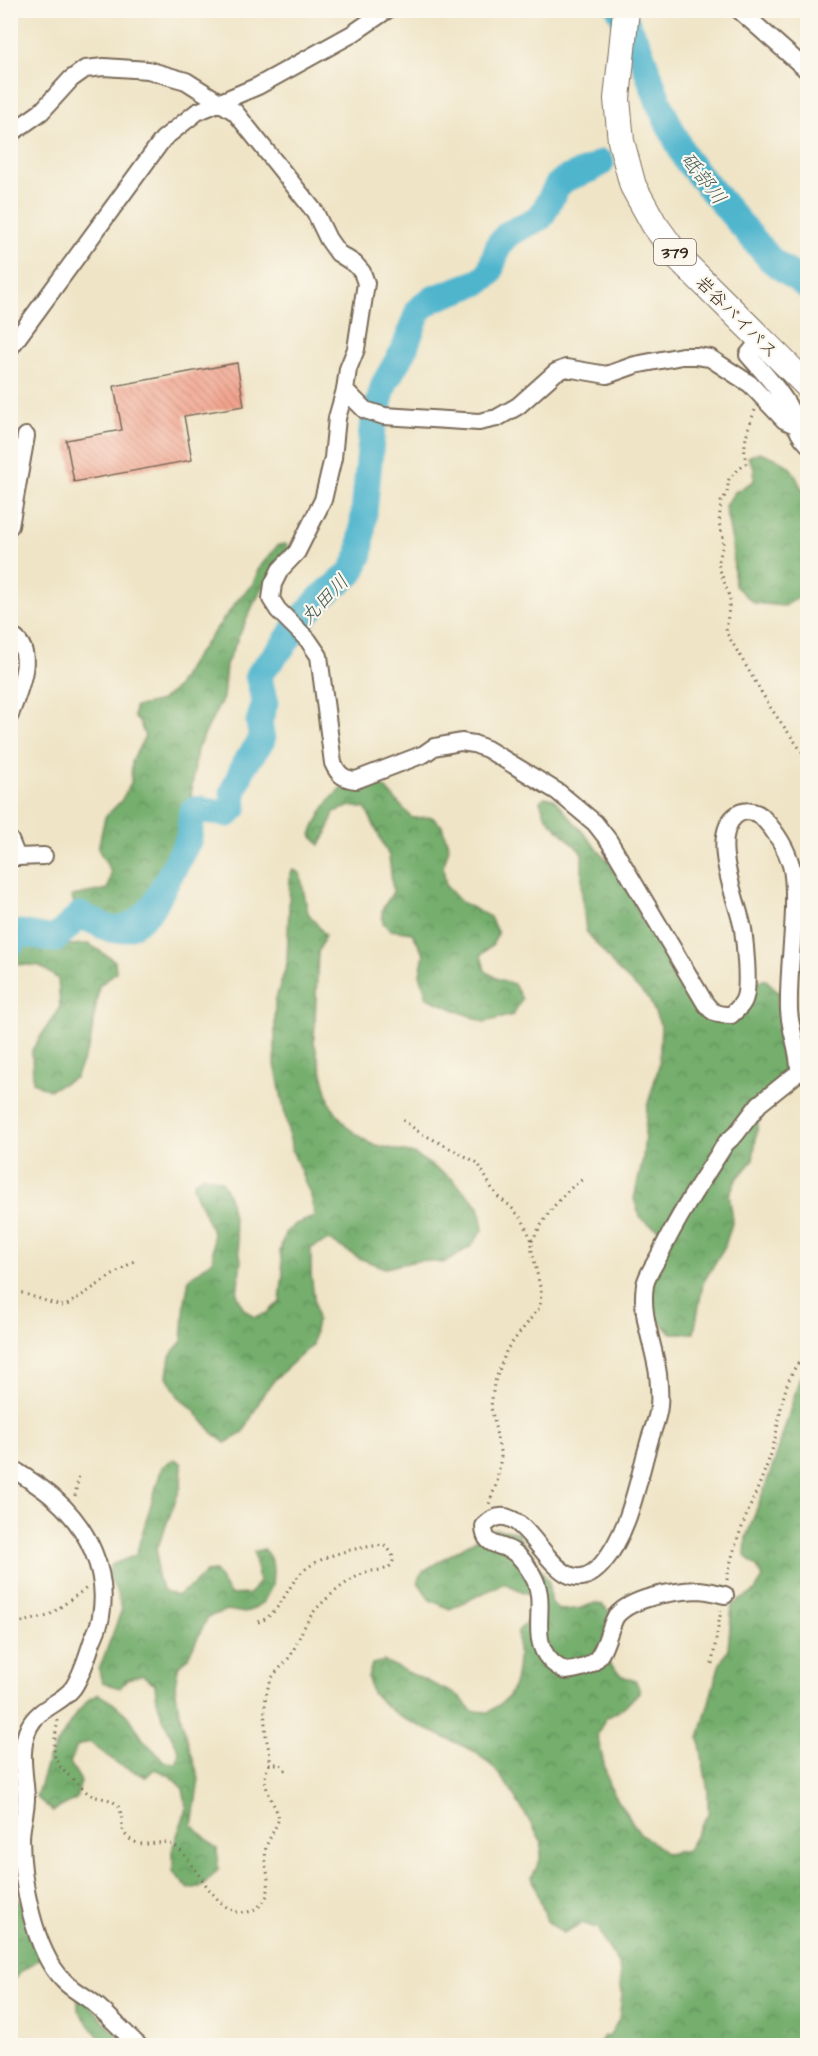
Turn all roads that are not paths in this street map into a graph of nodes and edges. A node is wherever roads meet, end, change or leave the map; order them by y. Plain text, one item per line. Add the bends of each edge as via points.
1 (387, 10) edge
2 (626, 10) edge
3 (739, 10) edge
4 (807, 71) edge
5 (220, 102) junction
6 (10, 134) edge
7 (760, 340) junction
8 (10, 348) edge
9 (807, 386) edge
10 (345, 390) junction
11 (801, 428) edge
12 (26, 436) dead end
13 (807, 444) edge
14 (10, 526) edge
15 (10, 635) edge
16 (10, 715) edge
17 (10, 840) edge
18 (44, 856) dead end
19 (10, 1467) edge
20 (725, 1595) road end
21 (139, 2046) edge

1 - 5 street via 258,86
2 - 7 highway, 岩谷バイパス / 379 via 618,99 621,141 633,186 678,257
3 - 4 street
5 - 6 street via 186,81 147,70 85,69 41,112
5 - 8 street via 197,112 163,139
5 - 10 street via 235,112 315,212 338,253 362,272 366,284 363,309
7 - 9 highway, 岩谷バイパス / 379
7 - 11 street via 748,355
10 - 11 street via 365,410 384,416 479,422 518,406 556,372 566,368 607,375 682,356 710,358 750,384 784,420
10 - 20 street via 323,500 297,552 280,570 271,599 319,656 333,763 338,773 346,779 362,779 434,747 461,742 488,749 558,792 595,823 609,841 712,1013 720,1015 731,1015 745,998 743,928 724,835 736,814 760,814 784,847 792,866 789,1007 790,1027 800,1058 799,1072 759,1104 726,1143 680,1213 645,1283 644,1308 658,1375 659,1407 616,1545 594,1572 572,1576 560,1571 517,1522 497,1517 484,1526 484,1535 490,1542 514,1552 534,1578 540,1592 539,1643 549,1660 565,1671 594,1663 604,1650 615,1618 637,1601 699,1590
11 - 13 street via 798,435
12 - 14 street
15 - 16 street via 26,651
17 - 18 street via 17,857
19 - 21 street via 54,1498 74,1518 100,1567 103,1586 101,1618 74,1686 40,1712 23,1744 26,1799 21,1837 33,1917 45,1955 63,1980

